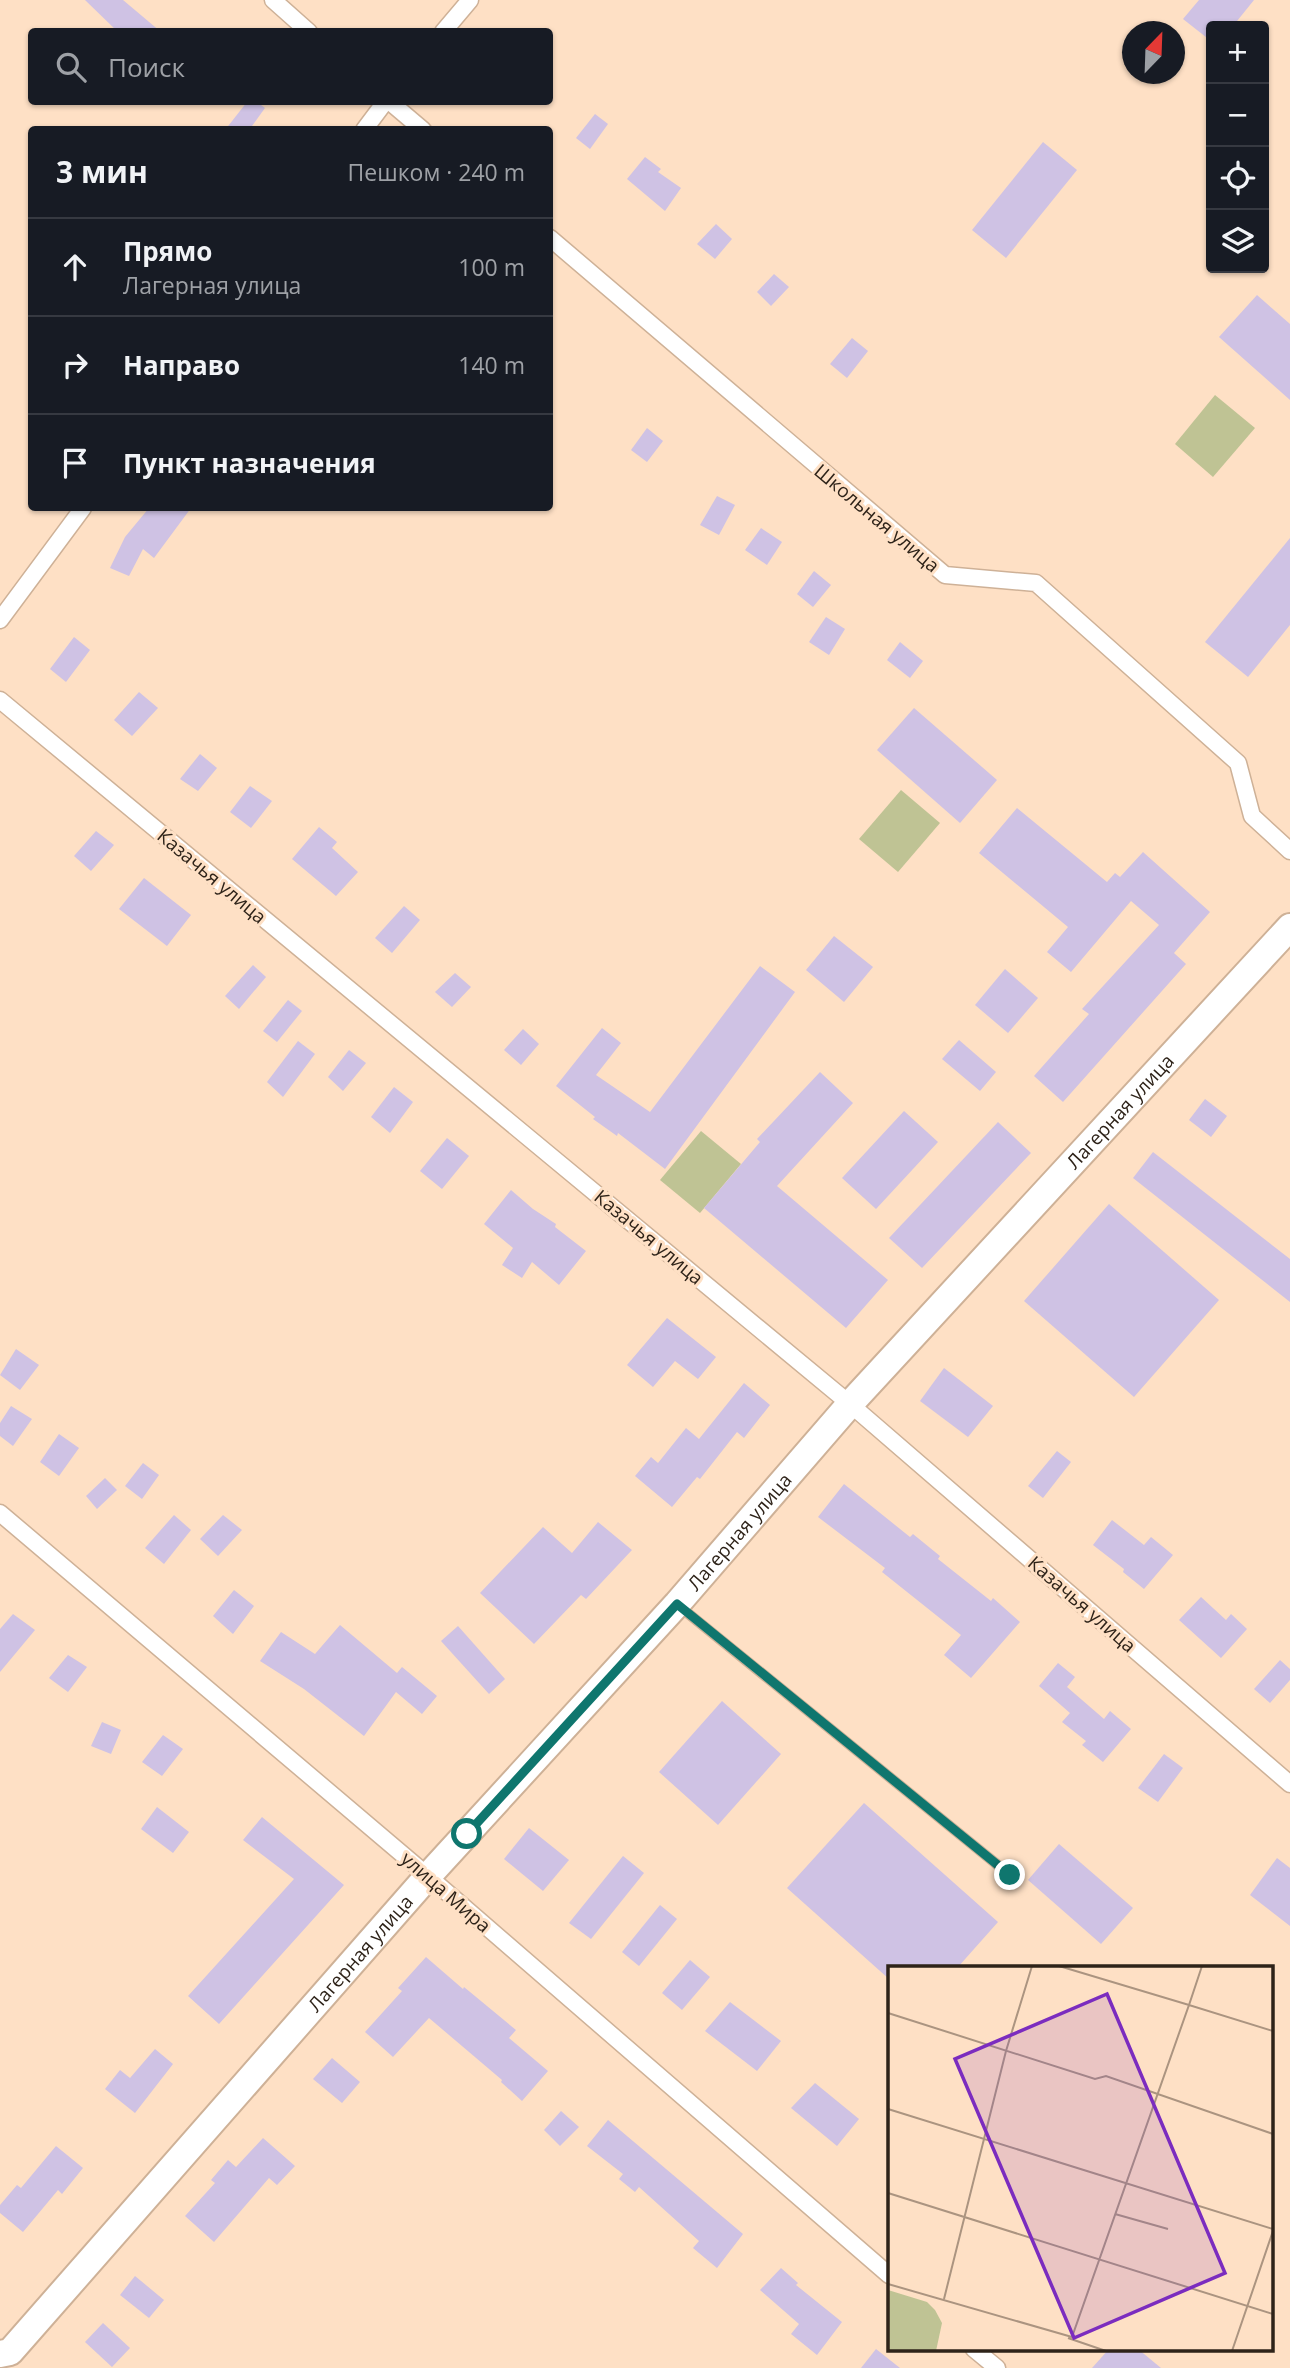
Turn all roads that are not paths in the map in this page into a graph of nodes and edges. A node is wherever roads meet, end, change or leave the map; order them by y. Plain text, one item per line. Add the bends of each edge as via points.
1 (273, 0) edge
2 (470, 0) edge
3 (304, 28) edge
4 (446, 28) edge
5 (382, 105) edge
6 (394, 105) edge
7 (367, 126) edge
8 (418, 126) edge
9 (553, 241) edge
10 (81, 511) edge
11 (0, 620) edge
12 (0, 701) edge
13 (1290, 850) edge
14 (1290, 927) edge
15 (850, 1404) junction
16 (0, 1513) edge
17 (677, 1604) junction
18 (1290, 1784) edge
19 (1010, 1875) dead end
20 (428, 1876) junction
21 (888, 2274) edge
22 (975, 2350) edge
23 (3, 2356) edge
24 (996, 2368) edge

1 - 3 street
2 - 4 street
5 - 7 street
6 - 8 street
9 - 13 street, Школьная улица via 945,575 1035,583 1238,763 1252,816
10 - 11 street
12 - 15 street, Казачья улица
14 - 15 main road, Лагерная улица
15 - 17 main road, Лагерная улица
15 - 18 street, Казачья улица
16 - 20 street, улица Мира
17 - 19 lane
17 - 20 main road, Лагерная улица
20 - 21 street, улица Мира
20 - 23 main road, Лагерная улица
22 - 24 street

